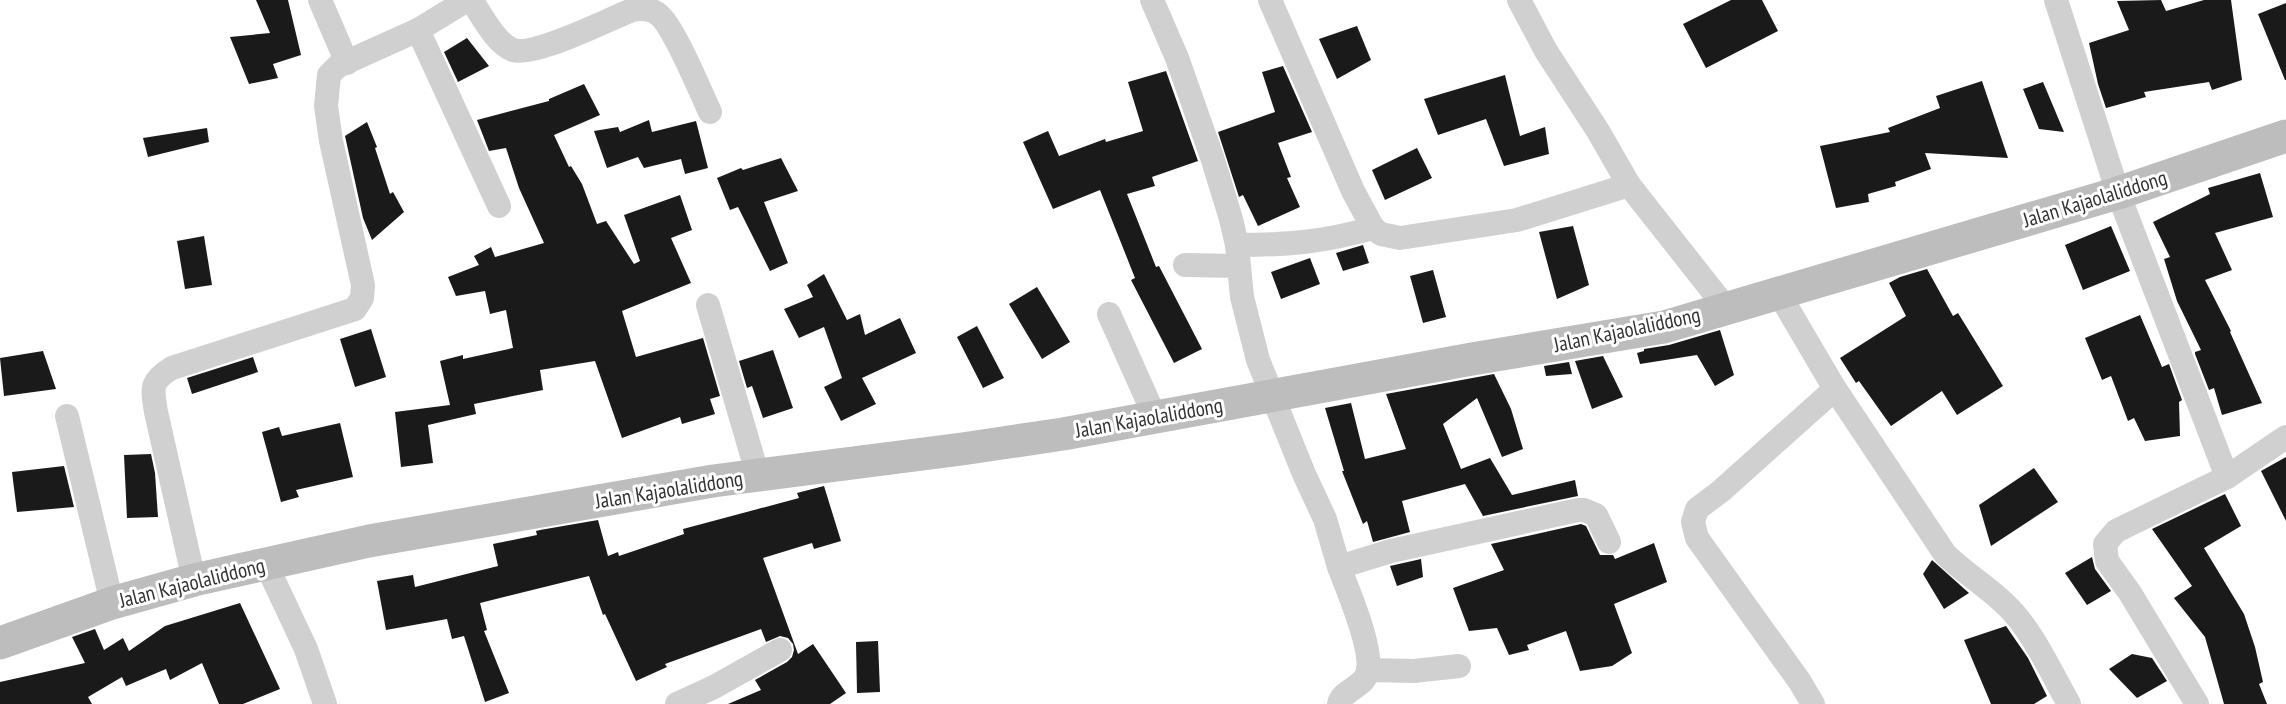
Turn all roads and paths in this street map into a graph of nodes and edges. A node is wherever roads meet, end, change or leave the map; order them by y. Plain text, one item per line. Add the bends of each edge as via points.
1 (320, 0) edge
2 (469, 0) edge
3 (1152, 0) edge
4 (1270, 0) edge
5 (1519, 0) edge
6 (2056, 0) edge
7 (418, 30) junction
8 (346, 63) junction
9 (710, 112) dead end
10 (2286, 136) edge
11 (1629, 184) junction
12 (2118, 193) junction
13 (499, 206) dead end
14 (1373, 228) junction
15 (1238, 256) junction
16 (1185, 265) dead end
17 (1778, 292) junction
18 (708, 305) dead end
19 (1726, 308) junction
20 (1109, 314) dead end
21 (1835, 389) junction
22 (1272, 396) junction
23 (67, 416) dead end
24 (1155, 417) junction
25 (2286, 437) edge
26 (758, 476) junction
27 (2227, 477) junction
28 (1609, 542) dead end
29 (266, 564) junction
30 (1340, 567) junction
31 (194, 580) junction
32 (112, 603) junction
33 (0, 643) edge
34 (780, 650) dead end
35 (1459, 666) dead end
36 (1368, 670) junction
37 (325, 704) edge
38 (676, 704) edge
39 (1339, 704) edge
40 (1813, 704) edge
41 (2069, 704) edge
42 (2197, 704) edge

1 - 8 street
2 - 7 street
2 - 9 street via 498,38 511,49 522,51 546,46 632,10 651,10 666,22
3 - 15 street via 1213,160
4 - 14 street
5 - 11 street
6 - 12 street
7 - 8 street
7 - 13 street
8 - 31 street via 329,75 326,106 363,285 359,303 340,316 172,368 153,385
10 - 12 street, Jalan Kajaolaliddong
11 - 14 street via 1516,220 1400,238
11 - 19 street
12 - 17 street, Jalan Kajaolaliddong
12 - 27 street
14 - 15 street via 1337,239
15 - 16 street
15 - 22 street via 1250,332
17 - 19 street, Jalan Kajaolaliddong
17 - 21 street
18 - 26 street
19 - 22 street, Jalan Kajaolaliddong via 1664,327
20 - 24 street
21 - 40 street via 1697,509 1693,522 1697,538
21 - 41 street via 1944,554 2007,606
22 - 24 street, Jalan Kajaolaliddong
22 - 30 street via 1325,519
23 - 32 street
24 - 26 street, Jalan Kajaolaliddong via 962,449
25 - 27 street
26 - 29 street, Jalan Kajaolaliddong via 369,542
27 - 42 street via 2116,531 2105,544 2107,561
28 - 30 street via 1596,515 1578,510 1391,550
29 - 31 street, Jalan Kajaolaliddong
29 - 37 street via 306,649
30 - 36 street via 1361,627
31 - 32 street, Jalan Kajaolaliddong
32 - 33 street, Jalan Kajaolaliddong
34 - 38 street
35 - 36 street via 1414,671
36 - 39 street

